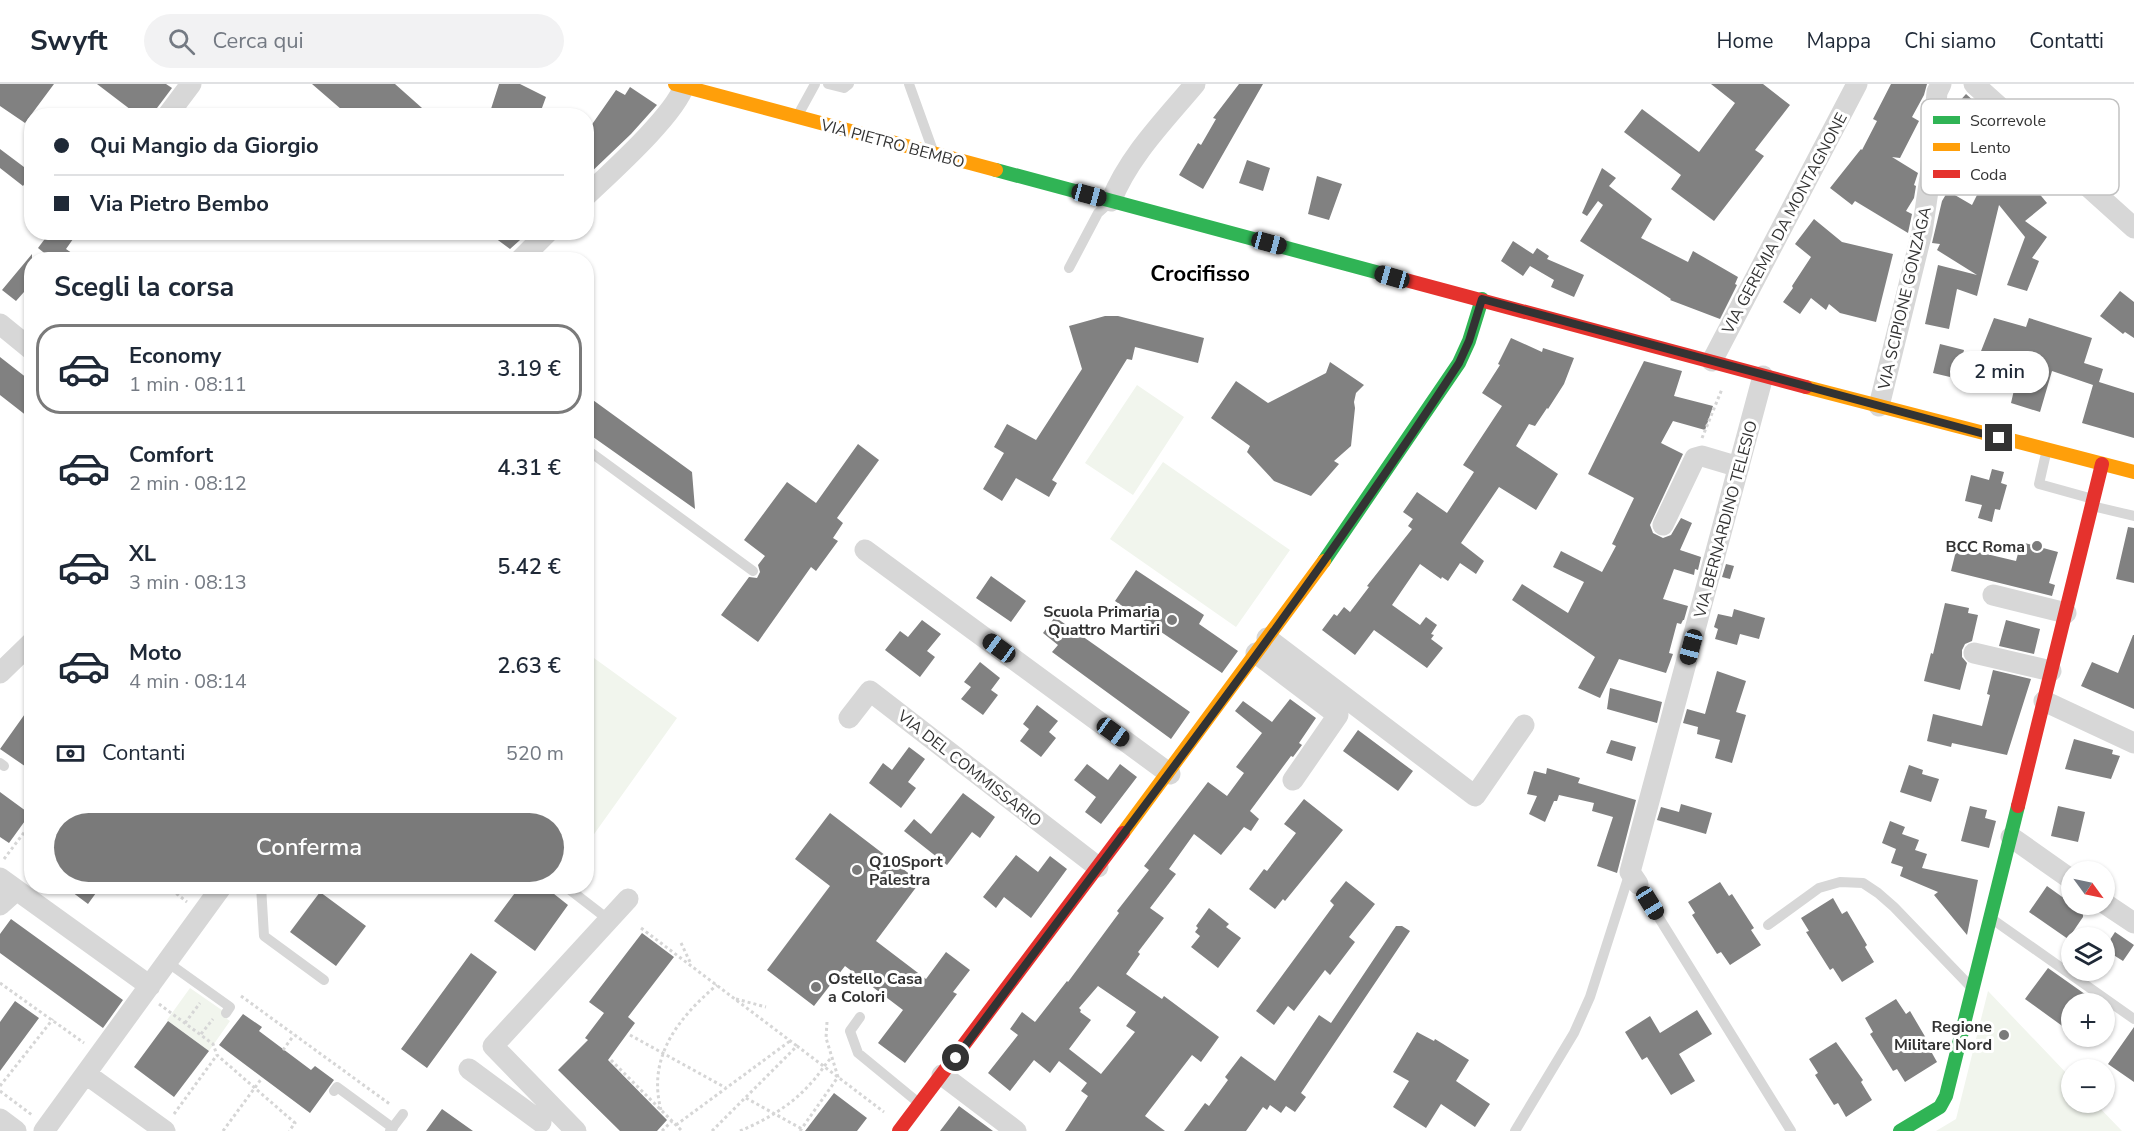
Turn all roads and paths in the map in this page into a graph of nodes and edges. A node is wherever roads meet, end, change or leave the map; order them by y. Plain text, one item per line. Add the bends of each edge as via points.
1 (191, 84) edge
2 (815, 84) edge
3 (828, 84) edge
4 (849, 84) edge
5 (909, 84) edge
6 (1195, 84) edge
7 (1857, 84) edge
8 (1941, 84) edge
9 (1974, 84) edge
10 (679, 85) edge
11 (1936, 99) edge
12 (1991, 99) edge
13 (173, 108) edge
14 (797, 117) junction
15 (934, 154) junction
16 (594, 188) edge
17 (1927, 195) edge
18 (2097, 195) edge
19 (1111, 201) junction
20 (2134, 228) edge
21 (540, 240) edge
22 (528, 252) edge
23 (1069, 268) dead end
24 (1482, 299) junction
25 (0, 324) edge
26 (24, 344) edge
27 (1712, 361) junction
28 (1763, 376) junction
29 (1725, 381) dead end
30 (1879, 406) junction
31 (2047, 449) junction
32 (594, 454) edge
33 (1698, 456) junction
34 (2102, 464) junction
35 (1739, 467) junction
36 (2134, 472) edge
37 (2092, 503) junction
38 (2134, 516) edge
39 (1663, 525) dead end
40 (865, 550) dead end
41 (753, 571) dead end
42 (1993, 595) dead end
43 (2066, 614) junction
44 (1262, 646) junction
45 (24, 648) edge
46 (1974, 653) dead end
47 (4, 664) edge
48 (2051, 671) junction
49 (2044, 700) junction
50 (849, 718) dead end
51 (1524, 725) dead end
52 (2134, 743) edge
53 (1170, 774) junction
54 (1293, 780) dead end
55 (24, 834) edge
56 (2011, 837) junction
57 (1098, 867) junction
58 (0, 871) edge
59 (2061, 872) edge
60 (1634, 878) junction
61 (0, 889) edge
62 (24, 890) edge
63 (29, 894) edge
64 (177, 894) edge
65 (216, 894) edge
66 (261, 894) edge
67 (575, 894) edge
68 (627, 899) dead end
69 (0, 905) edge
70 (2115, 910) edge
71 (202, 913) junction
72 (1991, 918) junction
73 (609, 920) junction
74 (2134, 923) edge
75 (1768, 925) dead end
76 (641, 928) dead end
77 (681, 943) dead end
78 (167, 962) junction
79 (692, 966) junction
80 (324, 980) dead end
81 (0, 983) edge
82 (717, 985) junction
83 (1974, 989) junction
84 (154, 994) junction
85 (241, 996) dead end
86 (194, 997) dead end
87 (735, 998) junction
88 (201, 1002) junction
89 (766, 1007) dead end
90 (209, 1008) dead end
91 (221, 1013) joint
92 (860, 1017) dead end
93 (53, 1019) junction
94 (2134, 1019) edge
95 (827, 1022) dead end
96 (185, 1023) junction
97 (201, 1035) junction
98 (294, 1035) junction
99 (630, 1035) dead end
100 (790, 1041) junction
101 (797, 1046) junction
102 (283, 1050) dead end
103 (663, 1053) junction
104 (100, 1054) junction
105 (217, 1054) junction
106 (832, 1057) junction
107 (611, 1060) dead end
108 (823, 1065) junction
109 (469, 1069) dead end
110 (86, 1074) junction
111 (942, 1075) junction
112 (838, 1077) junction
113 (262, 1078) dead end
114 (0, 1086) edge
115 (726, 1088) junction
116 (254, 1089) junction
117 (0, 1091) edge
118 (334, 1092) dead end
119 (746, 1098) junction
120 (920, 1104) junction
121 (662, 1110) junction
122 (403, 1114) joint
123 (775, 1114) junction
124 (0, 1119) edge
125 (543, 1121) edge
126 (672, 1121) junction
127 (40, 1124) edge
128 (168, 1125) edge
129 (676, 1125) junction
130 (901, 1128) edge
131 (392, 1129) edge
132 (801, 1130) edge
133 (16, 1131) edge
134 (223, 1131) edge
135 (289, 1131) edge
136 (576, 1131) edge
137 (662, 1131) edge
138 (682, 1131) edge
139 (712, 1131) edge
140 (740, 1131) edge
141 (1016, 1131) edge
142 (1515, 1131) edge
143 (1791, 1131) edge
144 (1900, 1131) edge

1 - 13 street
2 - 14 lane
3 - 4 lane via 844,88
5 - 15 lane
6 - 19 street via 1131,162
7 - 27 street, VIA GEREMIA DA MONTAGNONE
8 - 11 street, VIA SCIPIONE GONZAGA
9 - 12 street
10 - 14 street, VIA PIETRO BEMBO
10 - 16 street via 680,97 668,113
14 - 15 street, VIA PIETRO BEMBO
15 - 19 street, VIA PIETRO BEMBO
17 - 30 street, VIA SCIPIONE GONZAGA via 1922,232
18 - 20 street
19 - 23 lane via 1098,213
19 - 24 street, VIA PIETRO BEMBO
21 - 22 street
24 - 27 street, VIA PIETRO BEMBO
24 - 44 street via 1459,363 1350,526
25 - 26 street
27 - 28 street, VIA PIETRO BEMBO
28 - 30 street, VIA PIETRO BEMBO
28 - 35 street, VIA BERNARDINO TELESIO
29 - 33 path
30 - 31 street, VIA PIETRO BEMBO
31 - 34 street, VIA PIETRO BEMBO
31 - 37 lane via 2038,484
32 - 41 lane
33 - 35 street
33 - 39 street
34 - 36 street, VIA PIETRO BEMBO
34 - 37 street
35 - 60 street, VIA BERNARDINO TELESIO
37 - 38 lane
37 - 43 street
40 - 53 street
42 - 43 street
43 - 48 street
44 - 51 street via 1475,796
44 - 53 street
44 - 54 street via 1338,716
45 - 47 street
46 - 48 street
48 - 49 street
49 - 52 street
49 - 56 street
50 - 57 street, VIA DEL COMMISSARIO via 870,691
53 - 57 street
55 - 58 path
56 - 59 street
56 - 72 street
57 - 111 street
58 - 62 street
60 - 142 lane via 1574,1033
60 - 143 lane
61 - 69 street via 10,896
63 - 84 street
64 - 71 path
65 - 71 street
66 - 80 lane via 264,936
67 - 73 lane
68 - 73 street
70 - 74 street
71 - 78 street
72 - 83 street
72 - 94 lane
73 - 125 street via 493,1046
75 - 83 lane via 1819,888 1840,882 1863,883 1878,893
76 - 79 path
77 - 79 path
78 - 84 street
78 - 91 lane via 230,1007
79 - 82 path
81 - 93 path
82 - 87 path
82 - 103 path via 684,1017
83 - 144 street via 1946,1096 1940,1107
84 - 96 path
84 - 104 street
85 - 98 path
86 - 88 path
87 - 89 path
87 - 100 path
88 - 90 path
88 - 96 path
91 - 97 path
92 - 120 lane via 850,1031 858,1053
93 - 104 path
93 - 114 path
95 - 106 path via 826,1038
96 - 97 path
97 - 105 path via 213,1044
98 - 102 path
98 - 122 path
99 - 103 path
100 - 101 path
100 - 115 path
101 - 108 path
101 - 119 path
103 - 115 path
103 - 121 path via 657,1074
104 - 110 street
105 - 116 path
105 - 128 path
106 - 108 path
106 - 112 path
107 - 121 path
108 - 112 path
108 - 123 path via 813,1082
109 - 125 street
110 - 127 street
110 - 128 street
111 - 120 street
111 - 141 street
112 - 130 path
112 - 132 path
113 - 116 path
115 - 129 path
116 - 134 path
116 - 135 path via 295,1123
117 - 127 path
118 - 131 lane via 337,1088
119 - 123 path
119 - 139 path
120 - 130 street
121 - 126 path
122 - 131 lane
123 - 132 path
123 - 140 path
124 - 133 street
125 - 136 street
126 - 129 path
126 - 137 path
129 - 138 path

